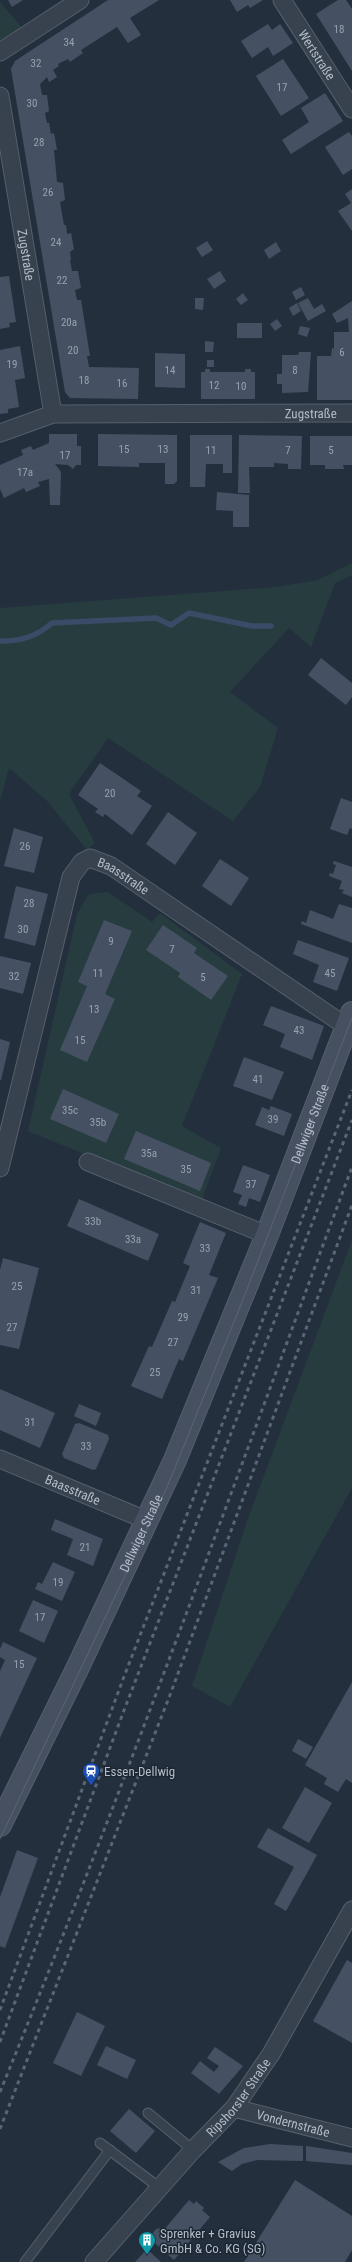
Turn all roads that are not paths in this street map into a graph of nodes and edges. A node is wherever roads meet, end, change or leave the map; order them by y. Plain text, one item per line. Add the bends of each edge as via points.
1 (80, 0) edge
2 (282, 0) edge
3 (0, 52) edge
4 (0, 96) edge
5 (352, 109) edge
6 (52, 414) junction
7 (352, 414) edge
8 (0, 434) edge
9 (349, 1020) edge
10 (88, 1162) dead end
11 (0, 1168) edge
12 (267, 1234) junction
13 (0, 1459) edge
14 (146, 1520) junction
15 (0, 1826) edge
16 (352, 1910) edge
17 (234, 2108) junction
18 (148, 2113) dead end
19 (352, 2138) edge
20 (100, 2143) dead end
21 (110, 2150) junction
22 (193, 2150) junction
23 (160, 2188) junction
24 (25, 2262) edge
25 (94, 2262) edge

1 - 3 street
2 - 5 street, Wertstraße
4 - 6 street, Zugstraße
6 - 7 street, Zugstraße
6 - 8 street, Zugstraße
9 - 11 street, Baasstraße via 111,866 90,858 82,862 71,877
9 - 12 main road, Dellwiger Straße
10 - 12 street
12 - 14 main road, Dellwiger Straße via 175,1460
13 - 14 street, Baasstraße
14 - 15 main road, Dellwiger Straße
16 - 17 street, Ripshorster Straße via 271,2054
17 - 19 street, Vondernstraße
17 - 22 street, Ripshorster Straße
18 - 22 lane
20 - 21 lane
21 - 23 lane
21 - 24 lane
22 - 23 street, Ripshorster Straße
23 - 25 street, Ripshorster Straße

